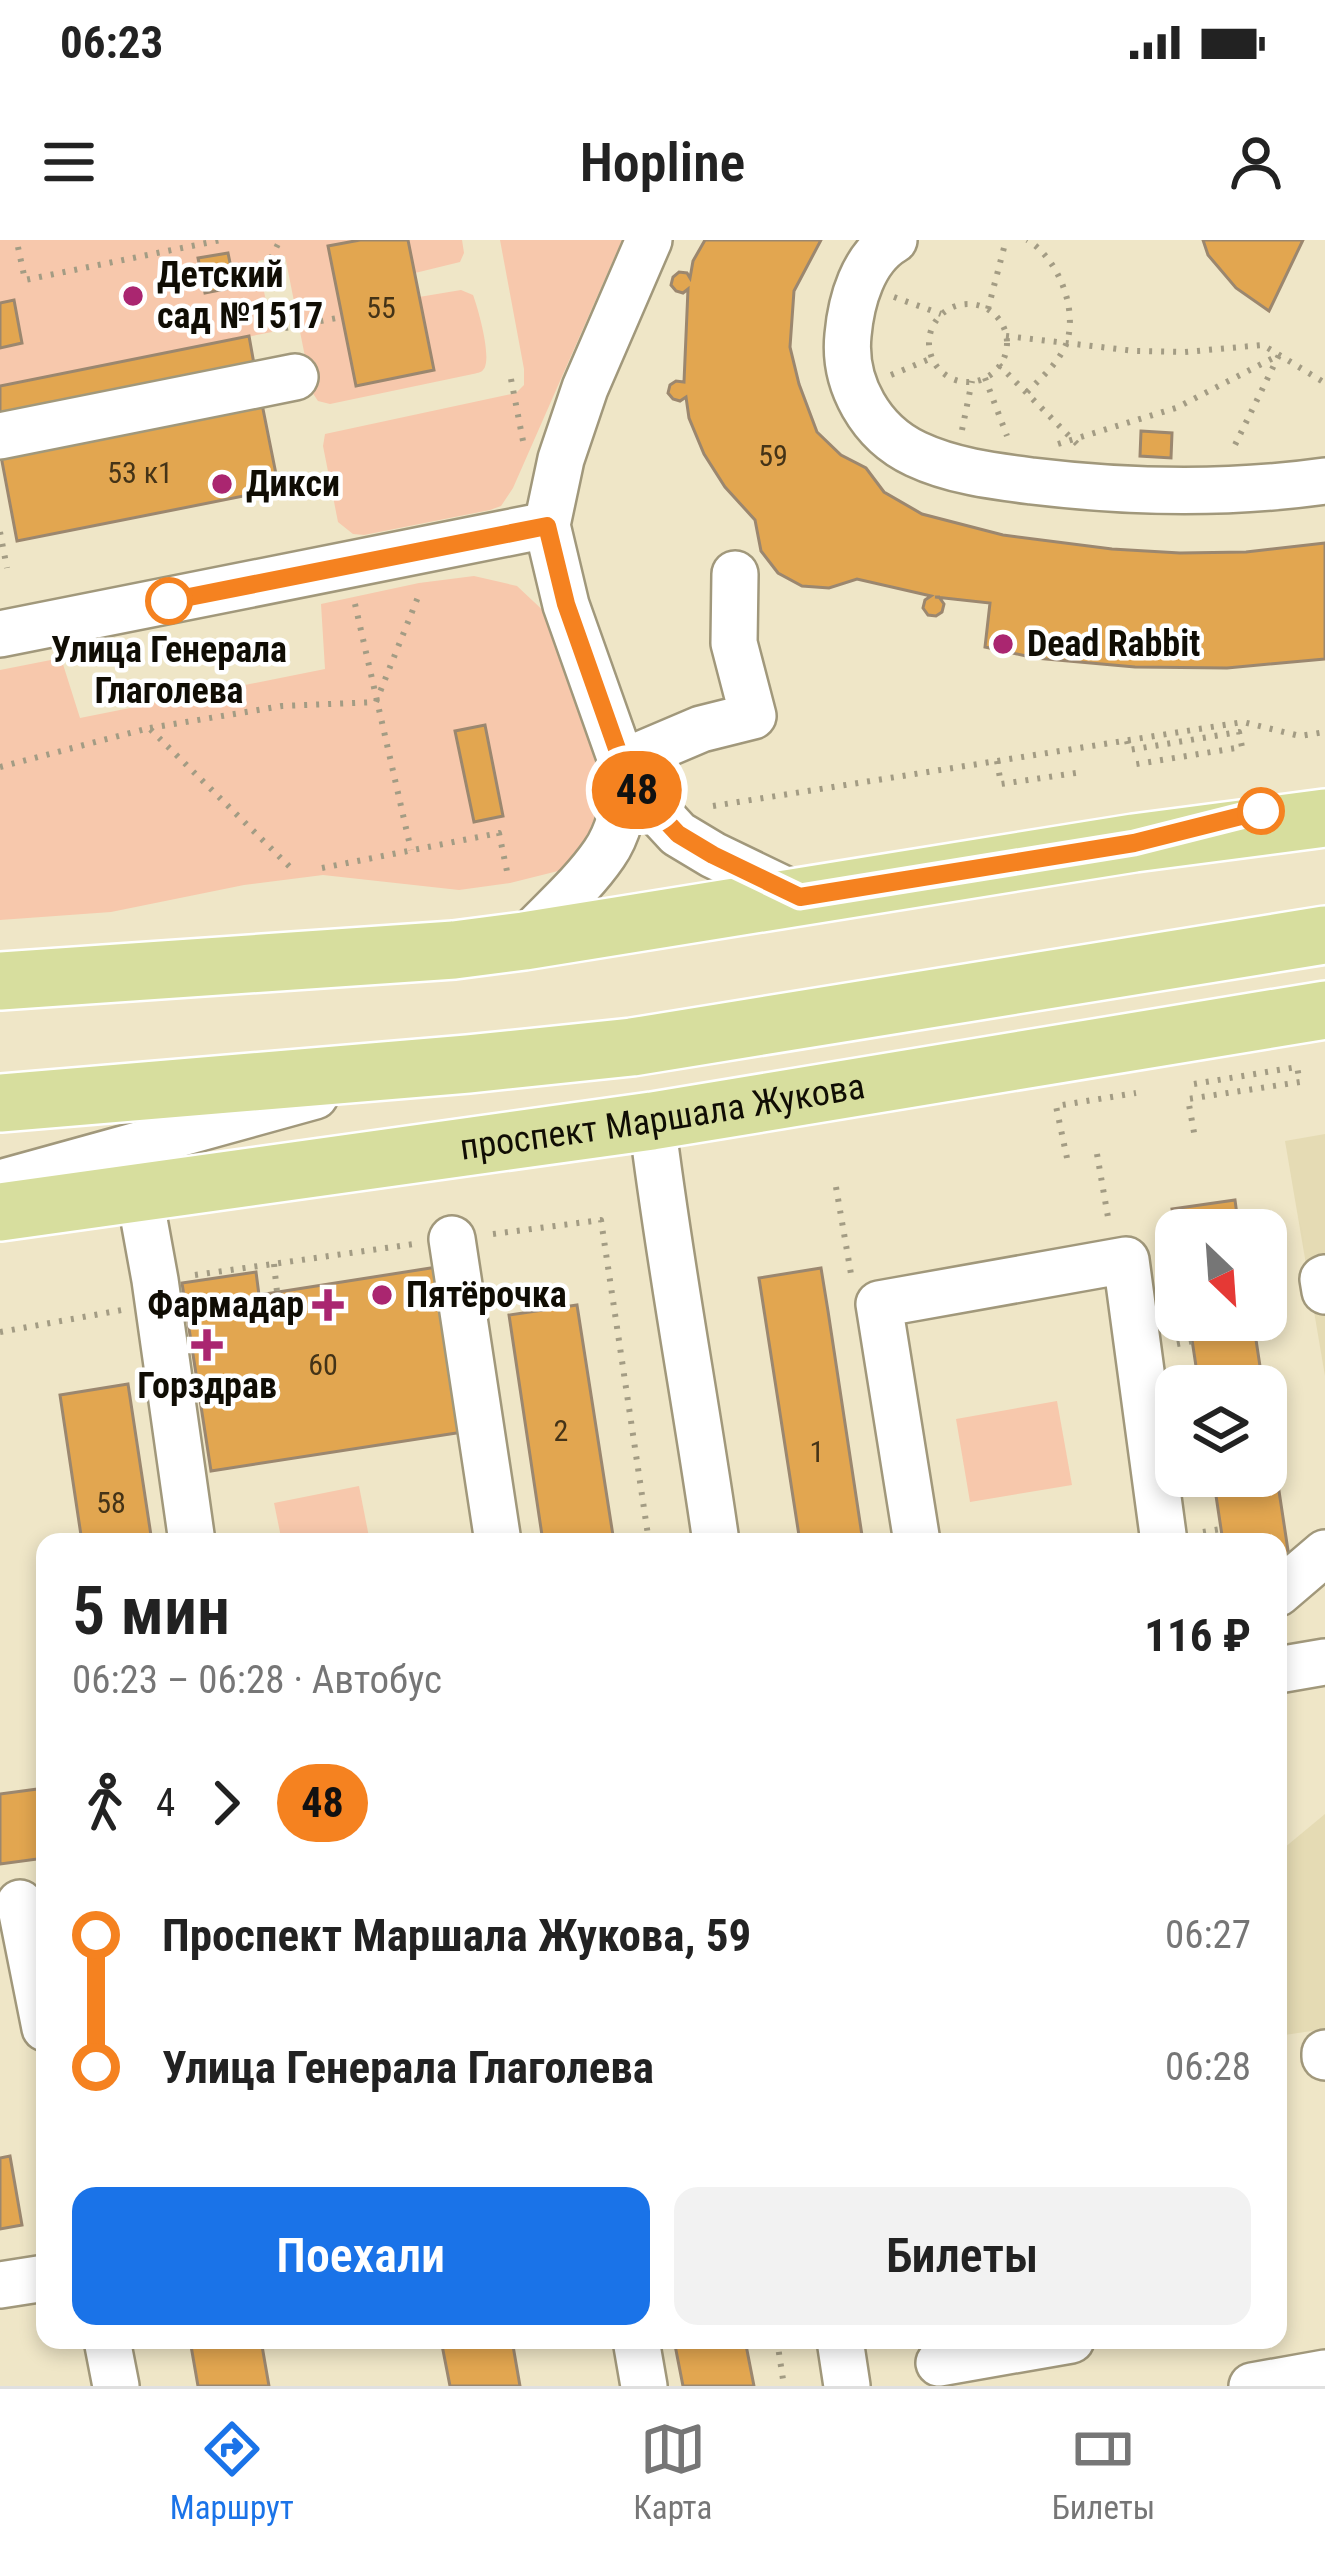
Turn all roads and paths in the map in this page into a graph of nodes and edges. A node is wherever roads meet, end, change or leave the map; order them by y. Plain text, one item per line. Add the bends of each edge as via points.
1 (221, 240) edge
2 (268, 240) edge
3 (280, 240) edge
4 (649, 240) edge
5 (894, 240) edge
6 (1006, 240) edge
7 (1027, 240) edge
8 (18, 247) dead end
9 (988, 309) junction
10 (342, 317) dead end
11 (285, 328) dead end
12 (1006, 336) junction
13 (1066, 345) junction
14 (1279, 355) junction
15 (999, 365) junction
16 (295, 377) dead end
17 (985, 378) junction
18 (511, 380) dead end
19 (1325, 383) edge
20 (1027, 392) junction
21 (0, 436) edge
22 (1072, 438) junction
23 (1009, 441) dead end
24 (524, 446) dead end
25 (1054, 446) dead end
26 (1325, 482) edge
27 (1113, 489) junction
28 (1212, 492) junction
29 (547, 526) junction
30 (0, 532) edge
31 (7, 568) dead end
32 (735, 574) dead end
33 (422, 589) dead end
34 (355, 604) dead end
35 (0, 634) edge
36 (376, 702) junction
37 (149, 728) junction
38 (1325, 732) edge
39 (1127, 741) junction
40 (997, 761) junction
41 (1131, 765) dead end
42 (0, 766) edge
43 (624, 771) junction
44 (1082, 772) dead end
45 (1325, 794) edge
46 (696, 809) dead end
47 (1325, 818) edge
48 (1134, 843) junction
49 (411, 850) junction
50 (322, 868) dead end
51 (294, 871) dead end
52 (508, 876) dead end
53 (800, 897) junction
54 (1325, 935) edge
55 (524, 941) junction
56 (0, 981) edge
57 (1325, 1010) edge
58 (468, 1064) junction
59 (1194, 1084) dead end
60 (1136, 1093) dead end
61 (0, 1103) edge
62 (652, 1120) junction
63 (1196, 1138) dead end
64 (1096, 1154) dead end
65 (1067, 1158) dead end
66 (0, 1183) edge
67 (836, 1187) dead end
68 (139, 1192) junction
69 (0, 1213) edge
70 (452, 1239) junction
71 (1116, 1262) junction
72 (274, 1264) junction
73 (1325, 1278) edge
74 (155, 1280) junction
75 (854, 1287) dead end
76 (1325, 1291) edge
77 (277, 1292) dead end
78 (0, 1332) edge
79 (191, 1533) edge
80 (498, 1533) edge
81 (648, 1533) edge
82 (715, 1533) edge
83 (916, 1533) edge
84 (1163, 1533) edge
85 (1325, 1553) edge
86 (1287, 1585) edge
87 (1325, 1662) edge
88 (1287, 1668) edge
89 (22, 1903) edge
90 (36, 1979) edge
91 (36, 2279) edge
92 (0, 2284) edge
93 (109, 2349) edge
94 (638, 2349) edge
95 (778, 2349) edge
96 (841, 2349) edge
97 (1017, 2349) edge
98 (939, 2362) dead end
99 (1268, 2369) edge
100 (1325, 2373) edge
101 (116, 2386) edge
102 (644, 2386) edge
103 (784, 2386) edge
104 (847, 2386) edge

1 - 8 path via 25,280
2 - 3 path via 272,258
4 - 29 street via 585,388
5 - 27 street via 858,285 849,315 854,390 876,425 912,453 953,468
6 - 9 path
7 - 13 path via 1059,276 1070,310
9 - 12 path
9 - 17 path via 956,305 941,314 929,342 941,371 956,380
10 - 11 path
12 - 13 path
12 - 15 path
13 - 14 path via 1135,352 1263,345
13 - 20 path
14 - 19 path
14 - 22 path via 1176,408
14 - 28 path
15 - 17 path
15 - 20 path
16 - 21 street
17 - 23 path
18 - 24 path
20 - 22 path
22 - 25 path
22 - 27 path
26 - 28 street
27 - 28 street
29 - 35 street
29 - 43 street
30 - 31 path
32 - 43 street via 734,643 753,716 700,729
33 - 36 path
34 - 36 path
36 - 37 path via 282,706
36 - 49 path
37 - 42 path
37 - 51 path
38 - 39 path via 1300,736 1243,722
39 - 40 path
39 - 41 path via 1129,750 1239,732 1242,747
40 - 44 path via 1001,784
40 - 46 path
43 - 53 street via 678,834
43 - 55 street via 619,820 604,855
45 - 48 main road
47 - 48 main road
48 - 53 main road
49 - 50 path
49 - 52 path via 499,833
53 - 55 main road
54 - 58 main road, проспект Маршала Жукова via 632,1047
55 - 56 main road
57 - 62 main road, проспект Маршала Жукова
58 - 61 main road, проспект Маршала Жукова
58 - 66 street via 287,1102
59 - 63 path via 1297,1067 1300,1082 1188,1100
60 - 65 path via 1056,1106
62 - 68 main road, проспект Маршала Жукова
62 - 82 street
64 - 71 path
67 - 75 path
68 - 69 main road, проспект Маршала Жукова
68 - 74 street
70 - 72 path
70 - 80 street
70 - 81 path via 601,1220
71 - 83 street via 879,1304
71 - 84 street via 1126,1260
72 - 74 path
72 - 77 path
73 - 76 street
74 - 78 path via 118,1312
74 - 79 street
85 - 86 street
87 - 88 street
89 - 90 street
91 - 92 street
93 - 101 street
94 - 102 street
95 - 103 path
96 - 104 street
97 - 98 street
99 - 100 street

